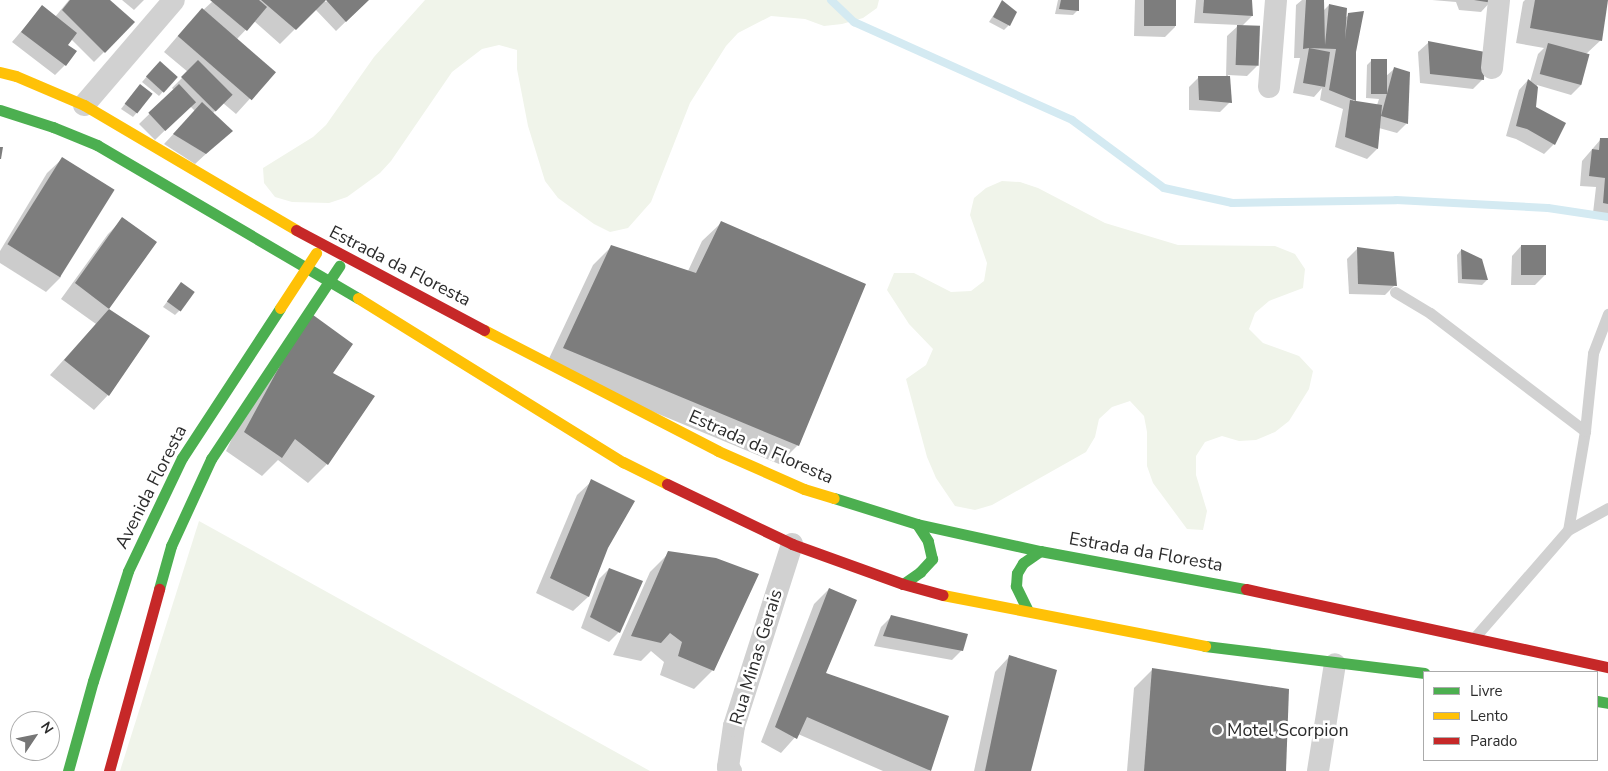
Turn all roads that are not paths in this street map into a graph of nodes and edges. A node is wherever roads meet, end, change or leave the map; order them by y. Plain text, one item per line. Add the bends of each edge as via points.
1 (174, 0) edge
2 (1276, 0) edge
3 (1499, 0) edge
4 (1492, 68) dead end
5 (0, 72) edge
6 (1269, 87) dead end
7 (84, 105) junction
8 (0, 110) edge
9 (322, 246) junction
10 (344, 257) junction
11 (306, 266) junction
12 (330, 280) junction
13 (1395, 292) dead end
14 (1608, 314) edge
15 (1584, 431) junction
16 (1608, 508) edge
17 (917, 524) junction
18 (1568, 530) junction
19 (792, 544) junction
20 (1040, 551) junction
21 (903, 584) junction
22 (1028, 611) junction
23 (1473, 639) junction
24 (1335, 664) junction
25 (1608, 667) edge
26 (1423, 673) edge
27 (68, 771) edge
28 (109, 771) edge
29 (730, 771) edge
30 (1318, 771) edge

1 - 7 street
2 - 6 street
3 - 4 street
5 - 7 main road, Estrada da Floresta
7 - 9 main road, Estrada da Floresta
8 - 11 main road via 53,126 97,146
9 - 10 main road, Estrada da Floresta
9 - 11 main road, Avenida Floresta
10 - 12 main road
10 - 17 main road, Estrada da Floresta via 718,451 804,489
11 - 12 main road
11 - 27 main road, Avenida Floresta via 182,458 128,571
12 - 19 main road via 623,462
12 - 28 main road via 211,459 171,546
13 - 15 lane via 1430,313
14 - 15 lane via 1593,352
15 - 18 lane
16 - 18 lane
17 - 20 main road, Estrada da Floresta
17 - 21 main road via 928,541 932,559
18 - 23 lane
19 - 21 main road
19 - 29 street, Rua Minas Gerais via 734,726
20 - 22 main road via 1023,563 1017,573 1016,586
20 - 23 main road, Estrada da Floresta via 1199,579
21 - 22 main road via 956,599
22 - 24 main road via 1203,646
23 - 25 main road, Estrada da Floresta
24 - 26 main road
24 - 30 street

